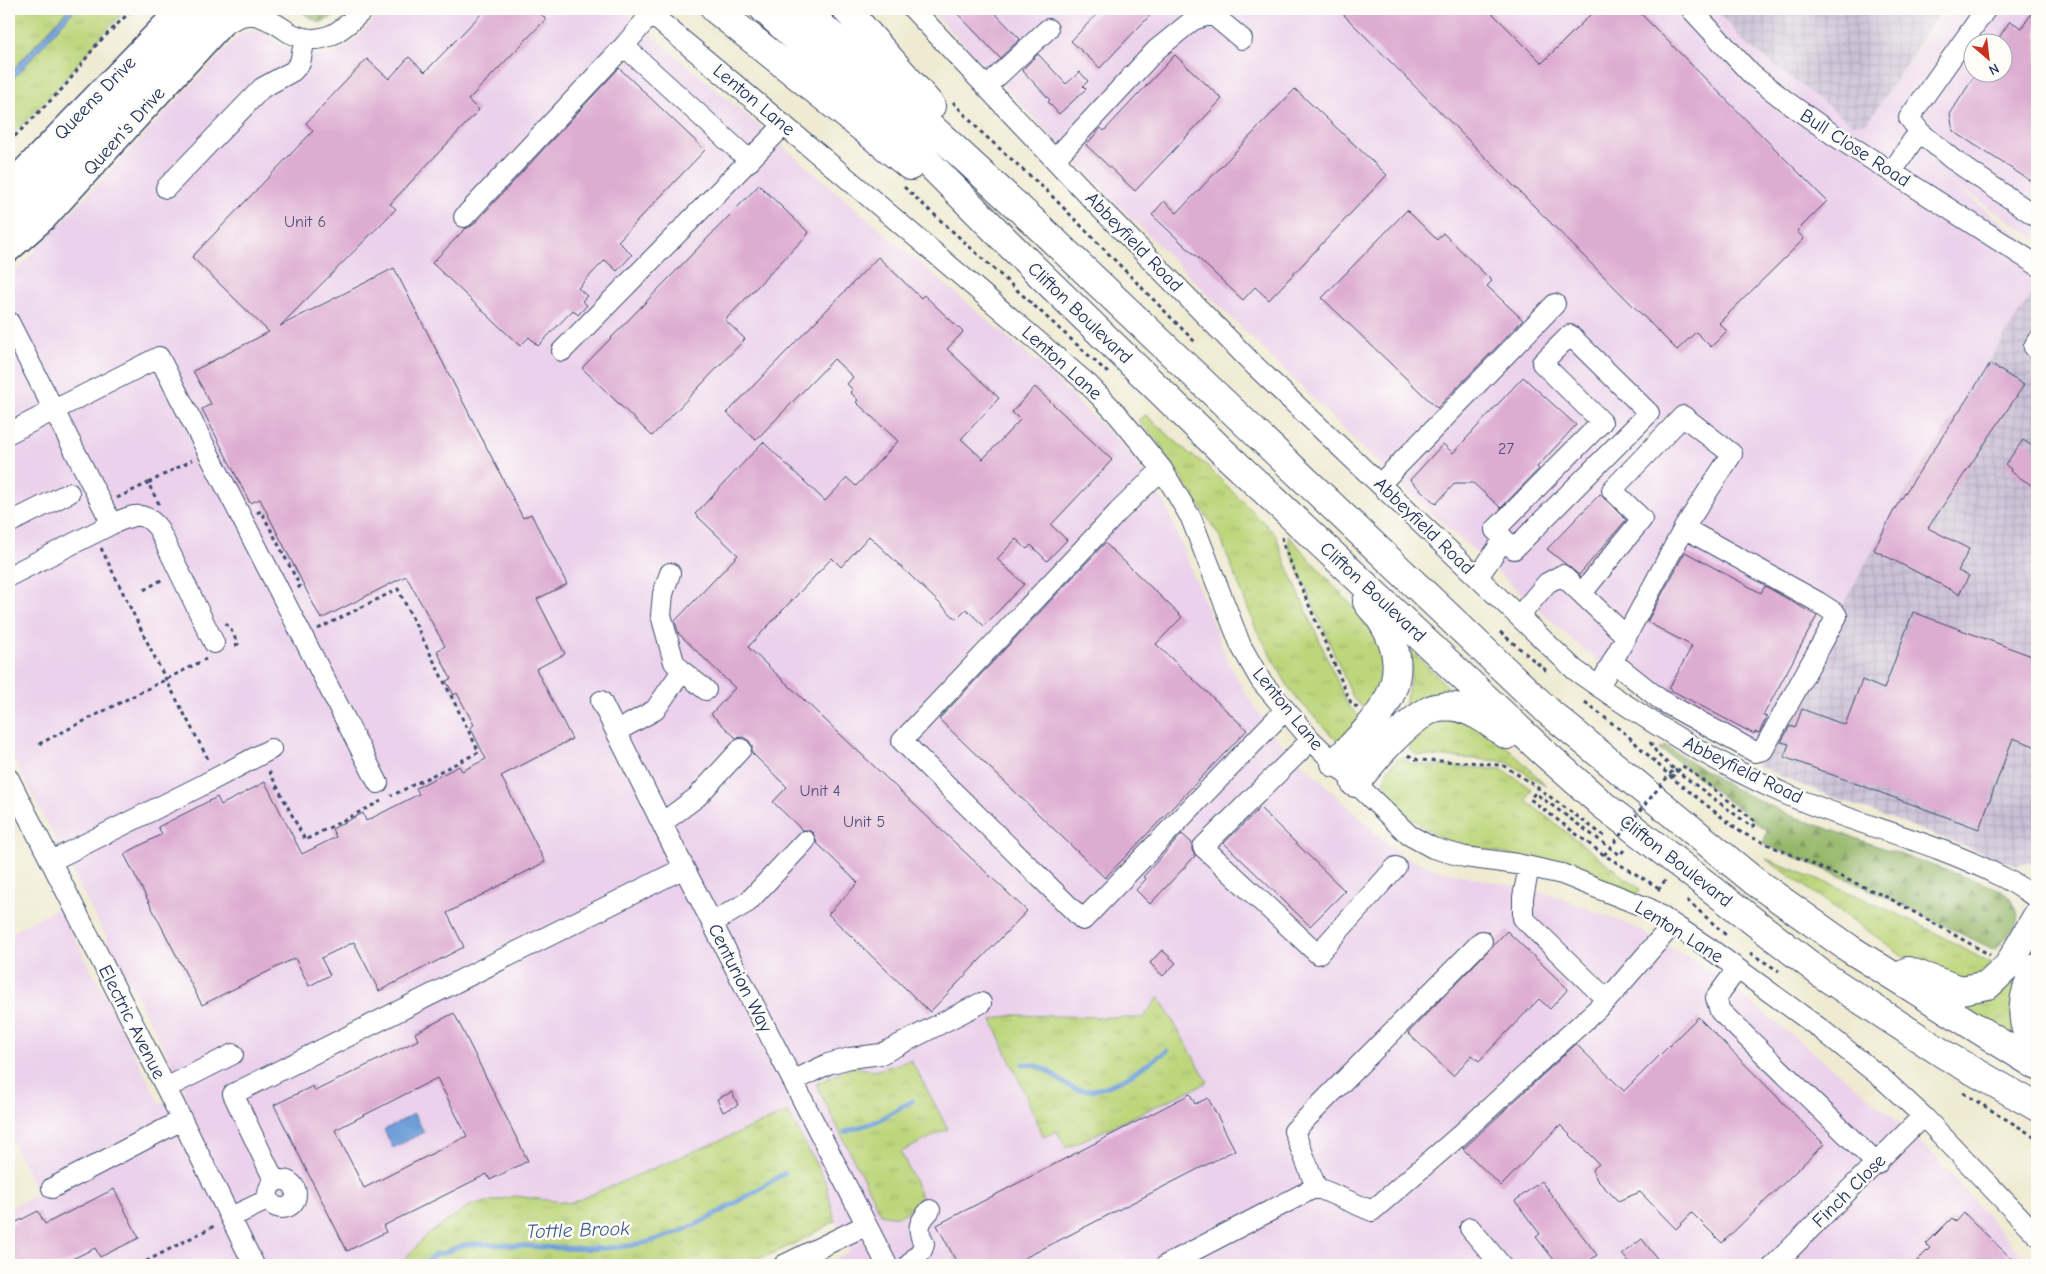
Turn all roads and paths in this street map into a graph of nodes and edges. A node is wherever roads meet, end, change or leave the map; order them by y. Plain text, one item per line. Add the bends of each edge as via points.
1 (133, 9) edge
2 (181, 9) edge
3 (235, 9) edge
4 (364, 9) edge
5 (714, 9) edge
6 (764, 9) edge
7 (803, 9) edge
8 (846, 9) edge
9 (913, 9) edge
10 (1691, 9) edge
11 (1986, 9) edge
12 (648, 11) edge
13 (277, 17) edge
14 (214, 19) edge
15 (1048, 28) dead end
16 (305, 38) junction
17 (1242, 39) dead end
18 (624, 46) junction
19 (986, 87) junction
20 (784, 125) junction
21 (1921, 133) junction
22 (9, 142) edge
23 (38, 156) junction
24 (1055, 159) junction
25 (750, 161) junction
26 (1892, 172) junction
27 (9, 175) edge
28 (166, 188) dead end
29 (27, 202) edge
30 (464, 217) dead end
31 (2037, 217) edge
32 (9, 221) edge
33 (1033, 221) junction
34 (1009, 244) junction
35 (9, 249) edge
36 (9, 264) edge
37 (2037, 266) edge
38 (1555, 304) dead end
39 (9, 322) edge
40 (2037, 341) edge
41 (2037, 350) edge
42 (562, 351) dead end
43 (54, 411) junction
44 (9, 433) edge
45 (1162, 469) junction
46 (1380, 484) junction
47 (69, 493) dead end
48 (1297, 520) junction
49 (9, 523) edge
50 (112, 524) junction
51 (1684, 528) junction
52 (93, 534) junction
53 (1504, 539) junction
54 (670, 573) dead end
55 (9, 576) edge
56 (1478, 577) junction
57 (1582, 594) junction
58 (1519, 616) junction
59 (311, 633) dead end
60 (1626, 636) junction
61 (214, 643) dead end
62 (1613, 662) junction
63 (682, 671) junction
64 (1599, 687) junction
65 (706, 690) dead end
66 (602, 701) dead end
67 (1285, 710) junction
68 (617, 730) junction
69 (1310, 740) junction
70 (1653, 747) dead end
71 (271, 749) dead end
72 (741, 750) dead end
73 (1403, 752) dead end
74 (1335, 763) junction
75 (1674, 769) junction
76 (268, 770) dead end
77 (217, 778) junction
78 (1672, 778) dead end
79 (9, 782) edge
80 (1355, 783) junction
81 (378, 784) dead end
82 (1603, 805) junction
83 (662, 823) junction
84 (805, 841) dead end
85 (1604, 855) junction
86 (50, 861) junction
87 (1396, 867) dead end
88 (1529, 867) junction
89 (684, 868) junction
90 (1666, 878) dead end
91 (2037, 898) edge
92 (2037, 916) edge
93 (712, 923) junction
94 (1673, 924) junction
95 (1482, 941) dead end
96 (1850, 949) junction
97 (2037, 968) edge
98 (1737, 969) junction
99 (1607, 1000) junction
100 (981, 1003) dead end
101 (2037, 1048) edge
102 (233, 1054) dead end
103 (2037, 1066) edge
104 (793, 1081) junction
105 (166, 1088) junction
106 (2037, 1107) edge
107 (1923, 1116) junction
108 (182, 1120) junction
109 (1877, 1164) junction
110 (1316, 1187) junction
111 (52, 1188) dead end
112 (930, 1210) dead end
113 (231, 1217) junction
114 (866, 1225) junction
115 (1470, 1228) dead end
116 (2037, 1235) edge
117 (139, 1265) edge
118 (254, 1265) edge
119 (784, 1265) edge
120 (887, 1265) edge
121 (909, 1265) edge
122 (1166, 1265) edge
123 (1501, 1265) edge
124 (1774, 1265) edge

1 - 22 path via 97,44 65,86
2 - 23 main road, Queens Drive
3 - 14 main road
4 - 16 street via 332,36 314,40
5 - 34 highway
6 - 34 highway, Clifton Boulevard via 891,125
7 - 33 highway, Clifton Boulevard
8 - 33 highway
9 - 19 street, Abbeyfield Road
10 - 26 street, Bull Close Road via 1752,75 1795,108
11 - 21 street via 1908,118
12 - 18 street
12 - 20 street, Lenton Lane
13 - 14 street via 248,15
13 - 16 street via 290,32
14 - 29 highway
15 - 19 street
16 - 28 street via 300,63 293,71 262,88
17 - 24 street via 1212,14 1192,20 1156,50
18 - 25 street
18 - 30 street
19 - 24 street, Abbeyfield Road
20 - 25 street
20 - 45 street, Lenton Lane via 1088,384
21 - 26 street
21 - 31 street via 1952,159
23 - 27 street
23 - 29 main road, Queens Drive
24 - 46 street, Abbeyfield Road via 1254,366
25 - 42 street
26 - 37 street, Bull Close Road
29 - 32 highway
29 - 35 main road
29 - 36 main road
33 - 96 highway, Clifton Boulevard via 1550,713 1754,881
34 - 48 highway, Clifton Boulevard
38 - 46 street
39 - 43 street
40 - 41 street via 2034,347
43 - 44 street
43 - 50 street
43 - 81 street via 159,357
45 - 67 street, Lenton Lane via 1191,518 1241,646 1261,681
45 - 67 street via 902,741 1083,920
46 - 56 street, Abbeyfield Road
47 - 49 street
48 - 74 highway via 1384,624 1396,654 1398,670 1394,687 1373,723
48 - 82 highway, Clifton Boulevard
50 - 52 street
50 - 61 street via 128,517 143,516 152,520
51 - 57 street via 1732,454 1683,416 1612,490 1642,519
51 - 60 street
51 - 62 street via 1818,602 1837,616 1763,750 1755,752 1662,701
52 - 55 street
52 - 77 path
53 - 53 street via 1495,530 1602,422 1542,363 1570,335 1649,413 1514,549
53 - 56 street
54 - 63 street via 661,615 674,662
56 - 58 street, Abbeyfield Road
57 - 58 street via 1562,575 1547,583
57 - 60 street
58 - 64 street, Abbeyfield Road via 1575,670
59 - 76 path via 398,589 478,752 305,840
60 - 62 street
62 - 64 street
63 - 65 street
63 - 68 street via 656,710
64 - 91 street, Abbeyfield Road via 1694,748 1768,786 1998,874
66 - 68 street, Centurion Way
67 - 69 street, Lenton Lane
68 - 83 street, Centurion Way
69 - 74 street, Lenton Lane
69 - 87 street via 1203,847 1318,954
70 - 75 path via 1658,756
71 - 77 street
72 - 83 street via 697,797
73 - 85 path via 1418,760 1504,766 1624,850 1620,855 1535,793 1530,799
74 - 80 street, Lenton Lane
75 - 78 path, bridge via 1752,827 1756,822 1688,769 1682,766
75 - 85 path, bridge
77 - 86 street
79 - 86 street, Electric Avenue
80 - 82 highway via 1419,717 1431,709 1448,706 1483,718
80 - 88 street, Lenton Lane via 1409,835 1433,848 1465,857
82 - 106 highway, Clifton Boulevard via 1823,975 1945,1055
83 - 89 street, Centurion Way
84 - 93 street via 748,902
85 - 90 path via 1659,888
86 - 105 street, Electric Avenue
88 - 94 street, Lenton Lane via 1562,874 1641,906
88 - 99 street via 1523,918
89 - 93 street, Centurion Way
89 - 113 street via 233,1094 272,1190
92 - 96 highway via 2008,966 1988,985 1961,990
93 - 104 street, Centurion Way
94 - 98 street, Lenton Lane
94 - 99 street
95 - 110 street via 1294,1131
96 - 103 highway, Clifton Boulevard
97 - 101 highway via 2030,978 2022,1005 2028,1033
98 - 107 street, Lenton Lane via 1822,1030
98 - 109 street via 1716,998 1720,1011
99 - 110 street via 1372,1211
100 - 104 street via 881,1054 828,1064
102 - 105 street
104 - 114 street, Centurion Way
105 - 108 street, Electric Avenue
107 - 109 street, Finch Close
107 - 116 street, Lenton Lane
108 - 111 street
108 - 113 street, Electric Avenue
109 - 124 street, Finch Close
110 - 122 street
112 - 121 street via 922,1220 919,1233 924,1244 922,1250
113 - 117 path
113 - 118 street, Electric Avenue
114 - 119 street
114 - 120 street, Centurion Way
115 - 123 street

